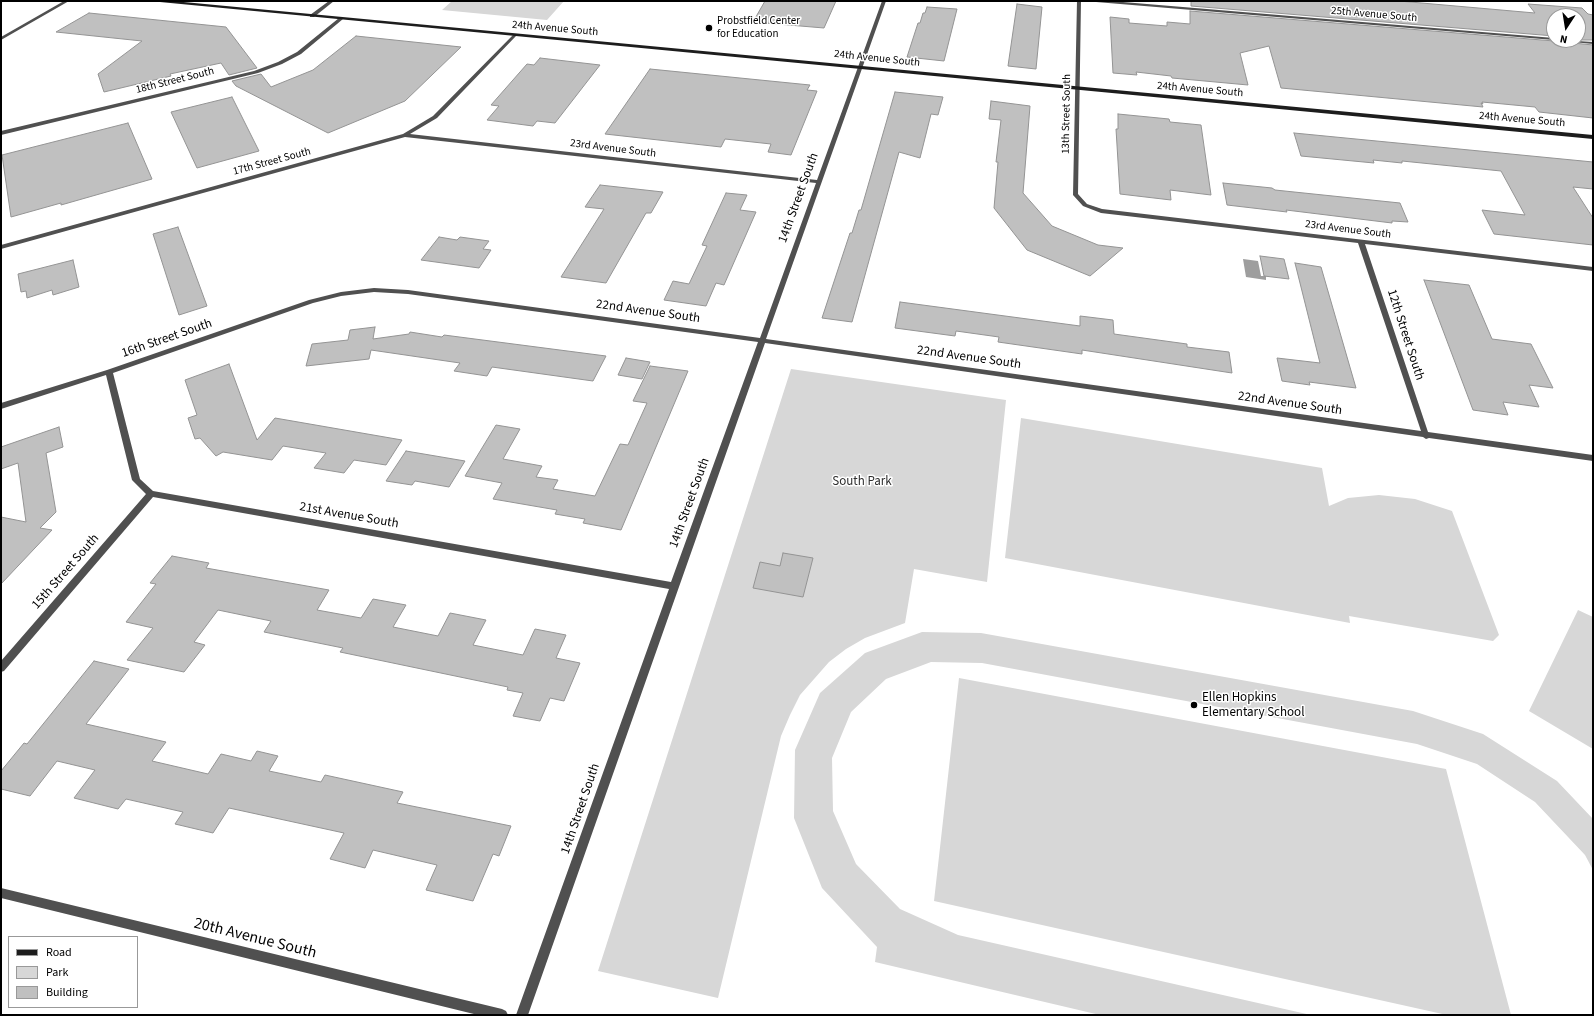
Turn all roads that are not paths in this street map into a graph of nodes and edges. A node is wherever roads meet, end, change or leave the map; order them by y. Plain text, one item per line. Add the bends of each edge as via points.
1 (67, 1) edge
2 (160, 1) edge
3 (332, 1) edge
4 (884, 1) edge
5 (1079, 1) edge
6 (1096, 1) edge
7 (312, 16) junction
8 (341, 18) junction
9 (514, 35) junction
10 (1546, 38) edge
11 (1, 39) edge
12 (859, 67) junction
13 (1077, 89) junction
14 (1, 134) edge
15 (405, 135) junction
16 (1593, 137) edge
17 (819, 182) junction
18 (1101, 211) joint
19 (1361, 242) junction
20 (1, 247) edge
21 (1593, 269) edge
22 (341, 294) joint
23 (762, 340) junction
24 (109, 372) junction
25 (1, 406) edge
26 (1426, 436) junction
27 (1593, 458) edge
28 (151, 494) junction
29 (674, 586) junction
30 (1, 668) edge
31 (1, 894) edge
32 (502, 1015) edge
33 (522, 1015) edge

1 - 11 street
2 - 7 street, 24th Avenue South
3 - 7 street
4 - 12 street, 14th Street South
5 - 13 street, 13th Street South
6 - 10 street, 25th Avenue South
7 - 8 street, 24th Avenue South
8 - 9 street, 24th Avenue South
8 - 14 street, 18th Street South via 298,53 256,72
9 - 12 street, 24th Avenue South
9 - 15 street, 17th Street South via 435,117
12 - 13 street, 24th Avenue South
12 - 17 street, 14th Street South
13 - 16 street, 24th Avenue South
13 - 18 street, 13th Street South via 1075,194 1085,205
15 - 17 street, 23rd Avenue South
15 - 20 street, 17th Street South
17 - 23 street, 14th Street South
18 - 19 street, 23rd Avenue South
19 - 21 street, 23rd Avenue South
19 - 26 street, 12th Street South
22 - 23 street, 22nd Avenue South via 374,290 408,292
22 - 24 street, 16th Street South via 311,301
23 - 26 street, 22nd Avenue South
23 - 29 street, 14th Street South
24 - 25 street, 16th Street South
24 - 28 street via 136,480
26 - 27 street, 22nd Avenue South
28 - 29 street, 21st Avenue South
28 - 30 street, 15th Street South
29 - 33 street, 14th Street South
31 - 32 street, 20th Avenue South

